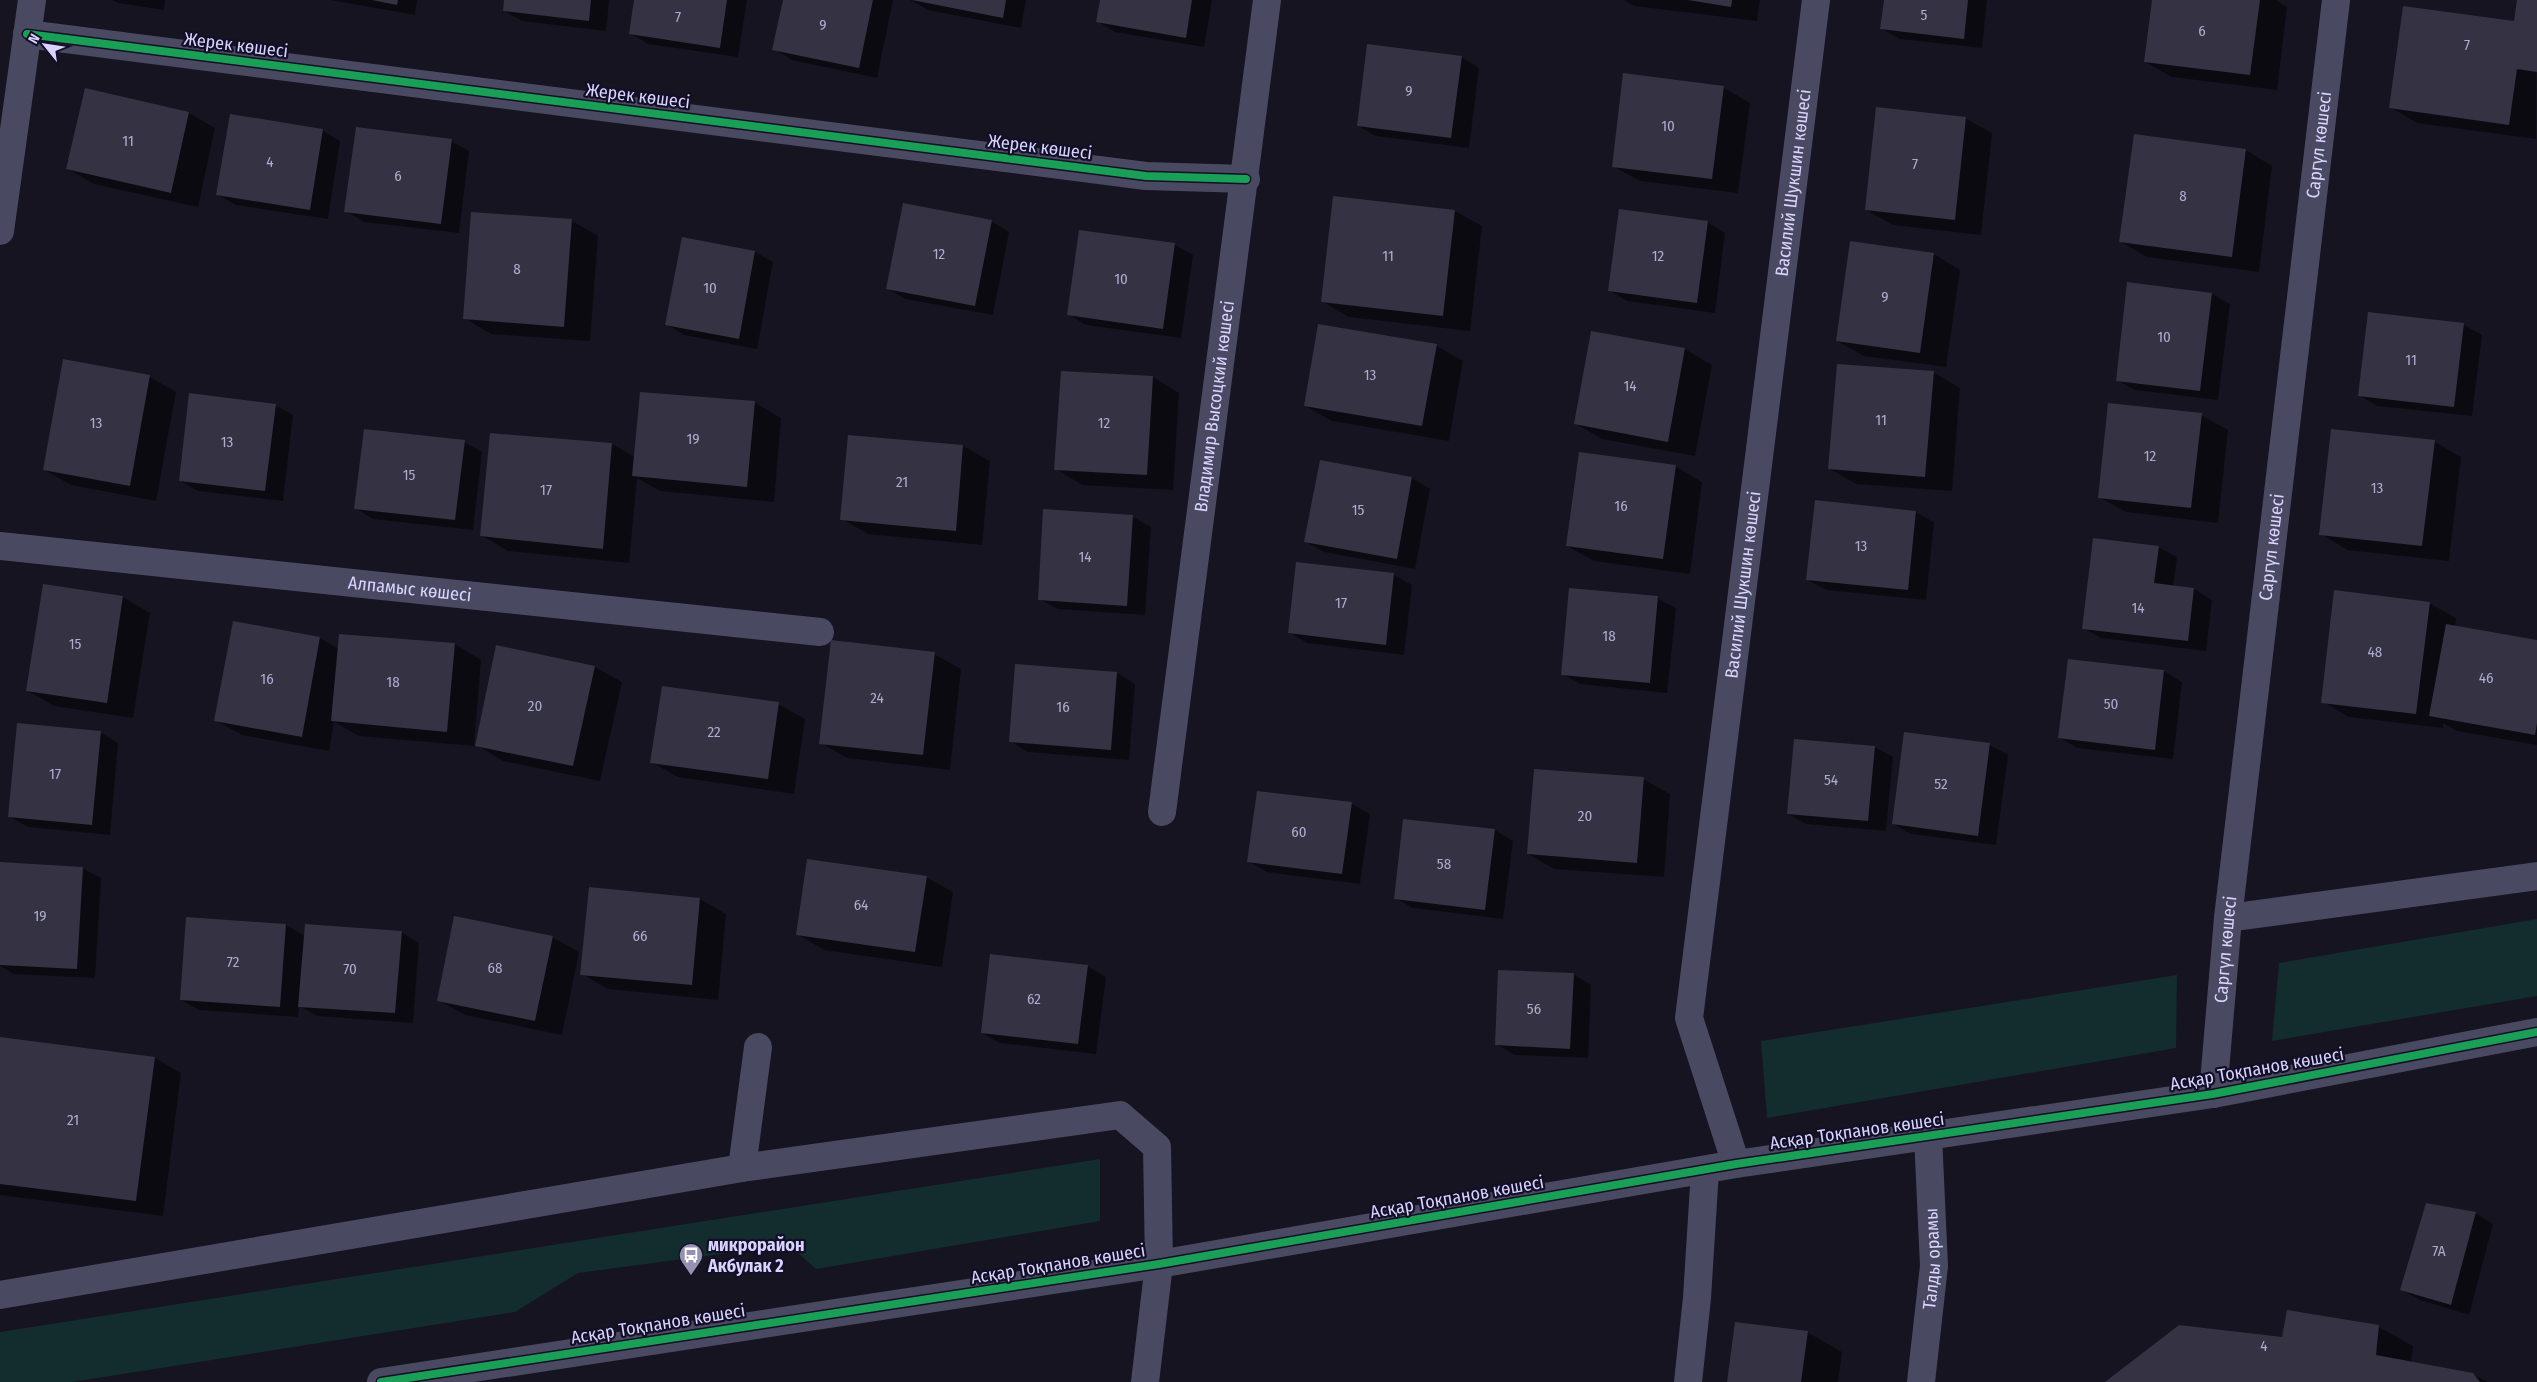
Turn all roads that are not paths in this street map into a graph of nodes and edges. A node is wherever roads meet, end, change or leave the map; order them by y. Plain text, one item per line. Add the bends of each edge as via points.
1 (32, 0) edge
2 (1267, 0) edge
3 (1816, 0) edge
4 (2336, 0) edge
5 (28, 34) junction
6 (1246, 179) junction
7 (0, 231) edge
8 (0, 546) edge
9 (820, 632) dead end
10 (1162, 812) dead end
11 (2537, 876) edge
12 (2228, 918) junction
13 (2537, 1032) edge
14 (758, 1046) dead end
15 (2213, 1094) junction
16 (1928, 1136) junction
17 (1736, 1164) junction
18 (742, 1168) junction
19 (1705, 1170) junction
20 (1159, 1264) junction
21 (0, 1295) edge
22 (502, 1372) edge
23 (381, 1382) edge
24 (1145, 1382) edge
25 (1688, 1382) edge
26 (1921, 1382) edge

1 - 5 street
2 - 6 street, Владимир Высоцкий көшесі
3 - 17 street, Василий Шукшин көшесі via 1689,1018
4 - 12 street, Саргүл көшесі
5 - 6 street, Жерек көшесі via 1146,176
5 - 7 street
6 - 10 street, Владимир Высоцкий көшесі
8 - 9 street, Алпамыс көшесі
11 - 12 street
12 - 15 street, Саргүл көшесі
13 - 15 street, Асқар Тоқпанов көшесі
14 - 18 street
15 - 16 street, Асқар Тоқпанов көшесі
16 - 17 street, Асқар Тоқпанов көшесі
16 - 26 street, Талды орамы via 1934,1266
17 - 19 street, Асқар Тоқпанов көшесі
18 - 20 street via 1120,1115 1156,1147
18 - 21 street
19 - 20 street, Асқар Тоқпанов көшесі
19 - 25 street
20 - 22 street, Асқар Тоқпанов көшесі
20 - 24 street
22 - 23 street, Асқар Тоқпанов көшесі

